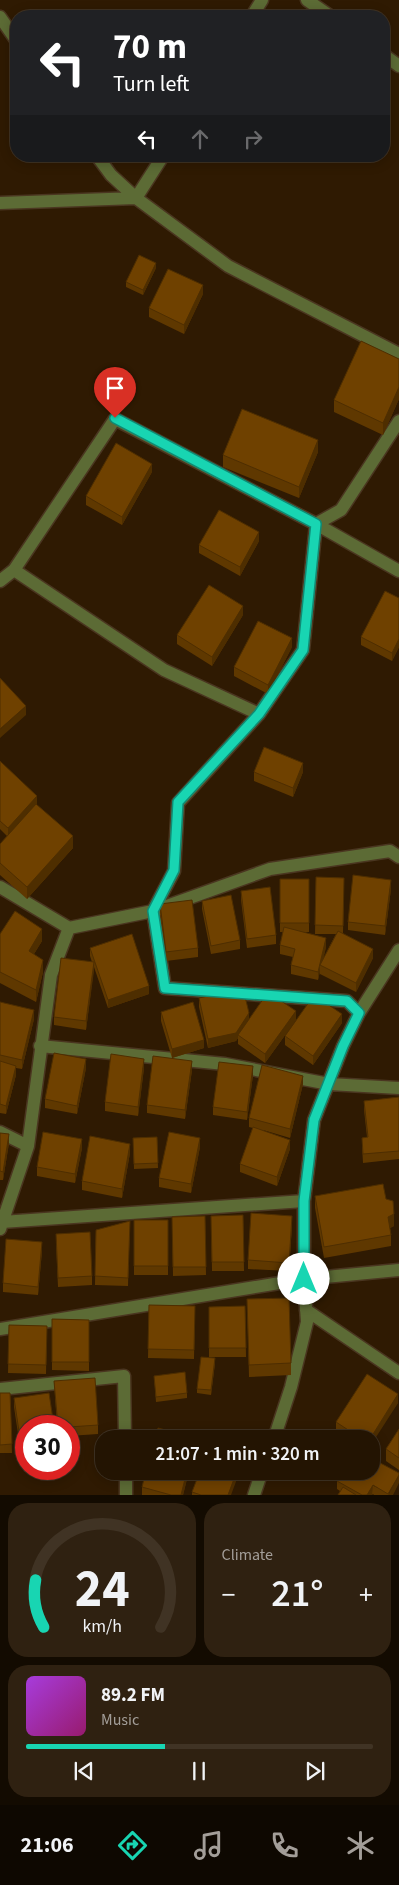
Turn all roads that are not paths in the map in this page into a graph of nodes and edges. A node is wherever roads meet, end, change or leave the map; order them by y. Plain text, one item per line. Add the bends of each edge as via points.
1 (307, 0) edge
2 (321, 10) edge
3 (0, 17) edge
4 (10, 31) edge
5 (101, 162) edge
6 (159, 162) edge
7 (136, 198) junction
8 (0, 202) edge
9 (399, 354) edge
10 (399, 421) edge
11 (316, 524) junction
12 (14, 570) junction
13 (399, 571) edge
14 (0, 581) edge
15 (259, 714) junction
16 (399, 857) edge
17 (0, 887) edge
18 (153, 911) junction
19 (70, 928) junction
20 (399, 950) edge
21 (359, 1013) junction
22 (40, 1046) junction
23 (329, 1084) junction
24 (399, 1088) edge
25 (0, 1132) edge
26 (28, 1146) junction
27 (304, 1201) junction
28 (1, 1226) edge
29 (399, 1270) edge
30 (304, 1279) junction
31 (306, 1310) junction
32 (0, 1330) edge
33 (399, 1373) edge
34 (0, 1389) edge
35 (125, 1430) edge
36 (277, 1430) edge
37 (126, 1480) edge
38 (259, 1480) edge
39 (126, 1495) edge
40 (254, 1495) edge

1 - 2 street
3 - 4 street
5 - 7 street
6 - 7 street
7 - 8 street
7 - 9 street via 228,266
10 - 11 street via 341,510
11 - 12 street via 115,418
11 - 13 street
11 - 15 street via 303,650
12 - 14 street
12 - 15 street via 164,670
15 - 18 street via 178,802 174,870
16 - 18 street via 390,851 270,869
17 - 19 street
18 - 19 street
18 - 21 street via 165,988 347,1001
19 - 22 street via 50,975
20 - 21 street
21 - 23 street
22 - 23 street via 225,1064
22 - 26 street
23 - 24 street
23 - 27 street via 314,1120
25 - 26 street
26 - 28 street
27 - 28 street
27 - 30 street
29 - 30 street
30 - 31 street
30 - 32 street
31 - 33 street
31 - 36 street via 308,1322
34 - 35 street via 124,1376
37 - 39 street
38 - 40 street

